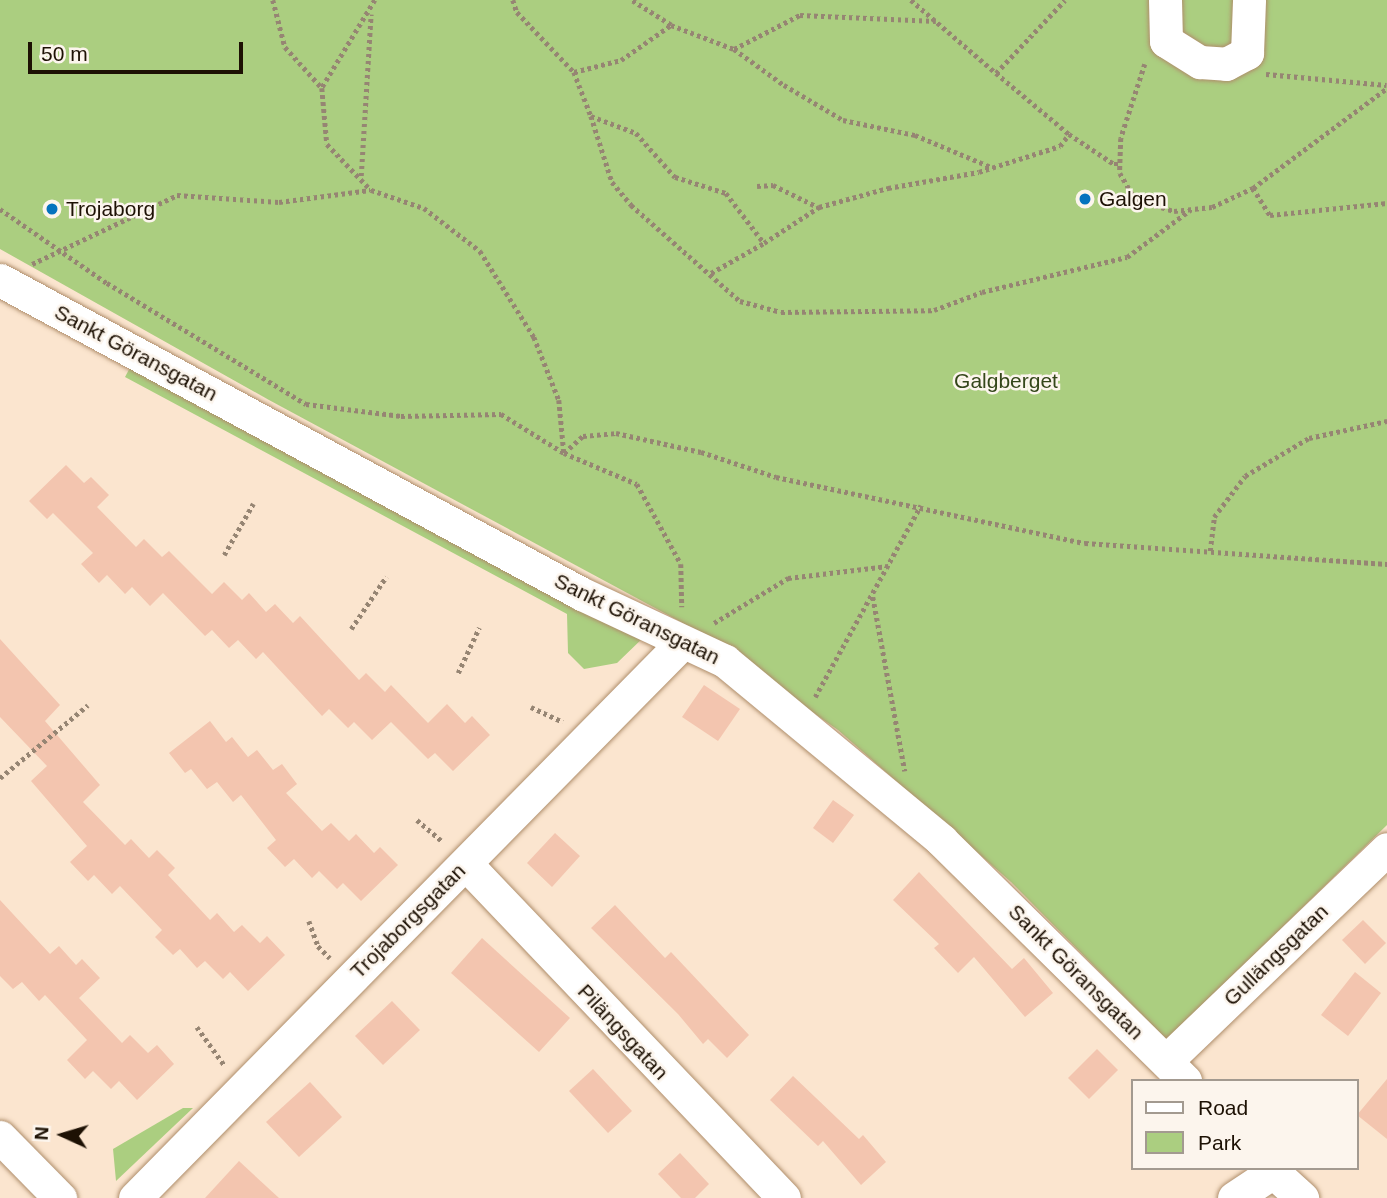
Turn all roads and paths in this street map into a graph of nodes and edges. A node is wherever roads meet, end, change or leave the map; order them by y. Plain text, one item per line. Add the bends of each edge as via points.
1 (273, 0) edge
2 (376, 0) edge
3 (513, 0) edge
4 (631, 0) edge
5 (911, 0) edge
6 (1065, 0) edge
7 (1165, 0) edge
8 (1249, 0) edge
9 (371, 13) junction
10 (936, 21) junction
11 (671, 25) junction
12 (1166, 41) junction
13 (734, 49) junction
14 (1247, 52) junction
15 (574, 72) junction
16 (996, 73) junction
17 (1387, 87) edge
18 (322, 88) junction
19 (591, 116) junction
20 (1069, 134) junction
21 (1121, 163) junction
22 (992, 167) junction
23 (361, 177) junction
24 (757, 186) dead end
25 (1253, 188) junction
26 (371, 190) junction
27 (1387, 203) edge
28 (819, 207) junction
29 (0, 209) edge
30 (1190, 210) junction
31 (764, 243) junction
32 (62, 252) junction
33 (711, 273) junction
34 (2, 281) edge
35 (1387, 421) edge
36 (564, 453) junction
37 (253, 504) dead end
38 (921, 505) junction
39 (1210, 551) junction
40 (224, 555) dead end
41 (1387, 564) edge
42 (889, 566) junction
43 (386, 577) dead end
44 (873, 596) junction
45 (479, 628) dead end
46 (351, 629) dead end
47 (682, 643) junction
48 (458, 673) dead end
49 (88, 705) dead end
50 (800, 723) junction
51 (0, 778) edge
52 (913, 817) junction
53 (1387, 849) edge
54 (466, 864) junction
55 (309, 920) dead end
56 (318, 946) dead end
57 (197, 1027) dead end
58 (211, 1049) dead end
59 (1175, 1071) edge
60 (0, 1137) edge
61 (1271, 1170) edge
62 (60, 1198) edge
63 (135, 1198) edge
64 (783, 1198) edge
65 (1234, 1198) edge
66 (1302, 1198) edge

1 - 18 path via 285,47
2 - 9 path
3 - 15 path via 517,12
4 - 11 path
5 - 10 path
6 - 16 path
7 - 12 street
8 - 14 street
9 - 18 path
9 - 23 path
10 - 13 path via 800,15
10 - 16 path
11 - 13 path
11 - 15 path via 621,60
12 - 14 street via 1200,62 1226,64
12 - 21 path via 1147,56 1121,138
13 - 22 path via 843,120 915,135
14 - 17 path via 1271,77
15 - 19 path
16 - 20 path
17 - 25 path
18 - 23 path via 327,144
19 - 31 path via 636,133 675,177 726,193
19 - 33 path via 611,182 631,205
20 - 21 path via 1114,164
20 - 22 path via 1060,146
21 - 30 path via 1125,186 1135,200 1148,207
22 - 28 path
23 - 26 path
24 - 28 path via 773,185
25 - 27 path via 1270,215
25 - 30 path via 1212,207
26 - 32 path via 279,202 177,195
26 - 36 path via 424,208 480,251 539,349 559,400
28 - 31 path
29 - 32 path
30 - 33 path via 1128,257 982,292 934,310 781,313 740,301
31 - 33 path
32 - 34 path
32 - 36 path via 306,404 401,416 501,414
34 - 47 street, Sankt Göransgatan via 582,594
35 - 39 path via 1309,438 1245,475 1214,517
36 - 38 path via 583,436 616,433 701,452 776,477
36 - 47 path via 637,484 681,564
37 - 40 path
38 - 39 path via 1085,543
38 - 42 path
39 - 41 path
42 - 44 path
42 - 47 path via 788,578
43 - 46 path
44 - 50 path
44 - 52 path
45 - 48 path
47 - 50 street, Sankt Göransgatan via 725,661
47 - 54 street, Trojaborgsgatan
49 - 51 path
50 - 52 street, Sankt Göransgatan
52 - 59 street, Sankt Göransgatan
53 - 59 street, Gullängsgatan
54 - 63 street, Trojaborgsgatan via 241,1085
54 - 64 street, Pilängsgatan
55 - 56 path
57 - 58 path
60 - 62 street
61 - 65 street
61 - 66 street

